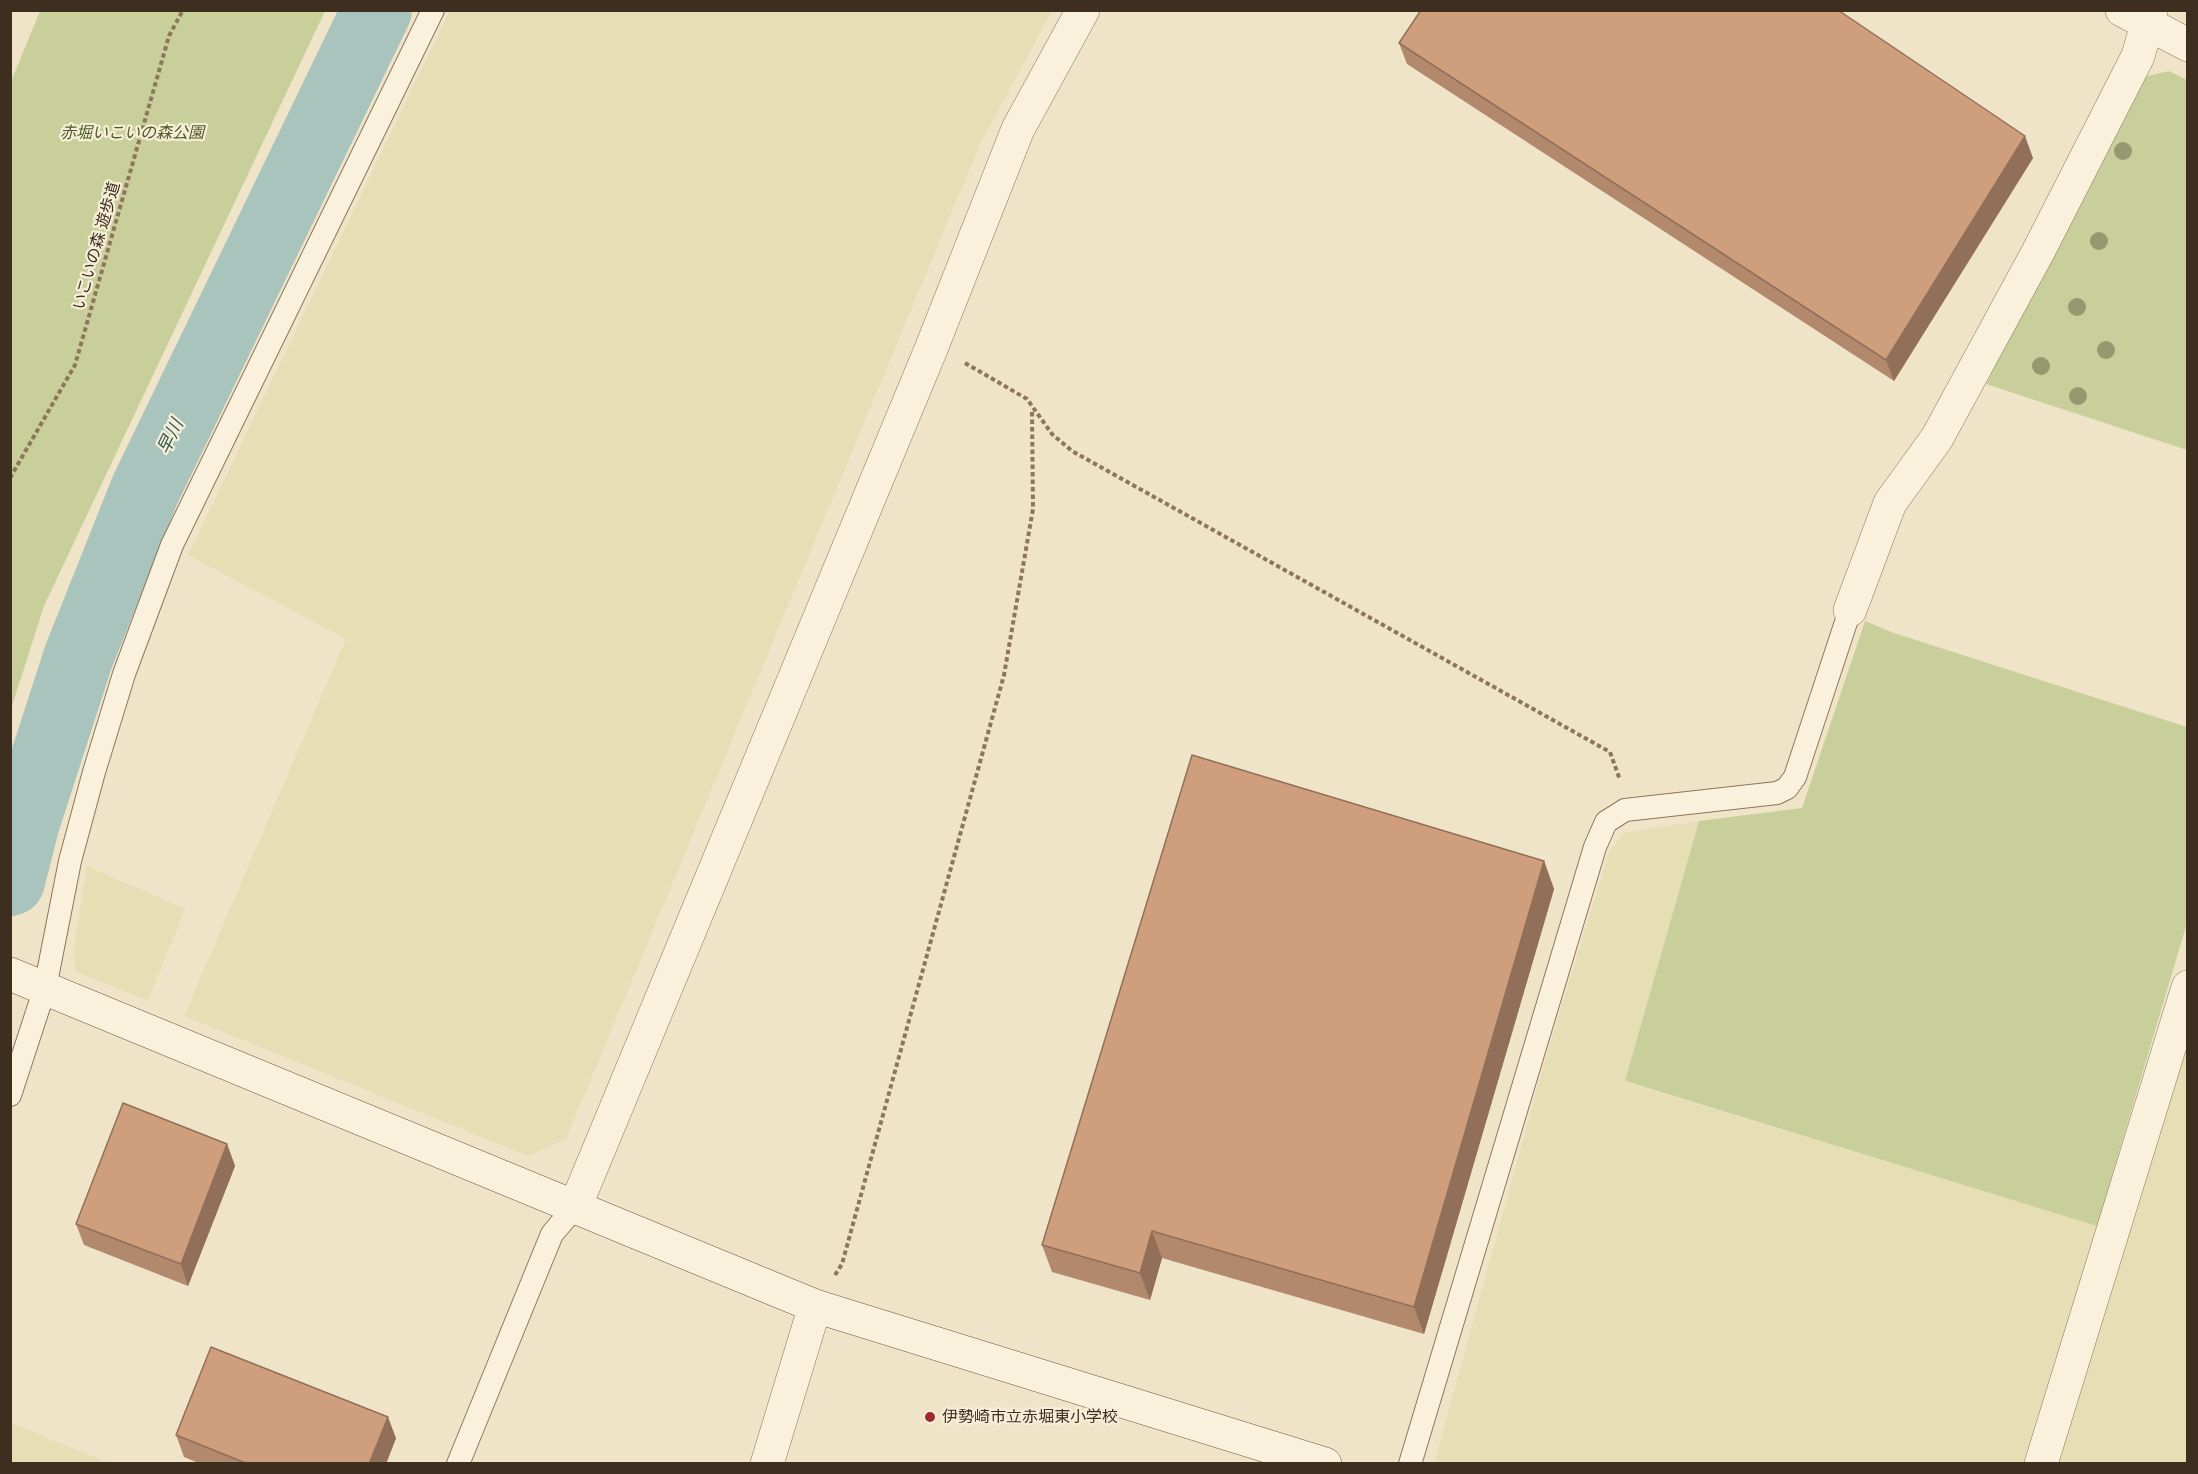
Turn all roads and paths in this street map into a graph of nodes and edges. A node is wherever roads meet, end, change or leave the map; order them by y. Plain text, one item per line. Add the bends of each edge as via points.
1 (183, 10) edge
2 (433, 10) edge
3 (1083, 10) edge
4 (2140, 15) edge
5 (2187, 45) edge
6 (931, 349) junction
7 (1032, 410) junction
8 (10, 478) edge
9 (1850, 610) joint
10 (1625, 810) junction
11 (27, 981) edge
12 (2187, 987) edge
13 (10, 1095) edge
14 (576, 1207) junction
15 (815, 1306) junction
16 (458, 1464) edge
17 (767, 1464) edge
18 (1325, 1464) edge
19 (1410, 1464) edge
20 (2040, 1464) edge

1 - 8 path, いこいの森 遊歩道 via 169,36 75,365
2 - 11 lane via 172,545 124,674 70,861
3 - 6 street via 1018,129
4 - 5 street
4 - 9 street via 2138,56 1937,438 1890,503
6 - 7 path via 1008,387 1027,399
6 - 14 street
7 - 10 path via 1072,451 1610,752
7 - 15 path via 1033,509 1004,675 842,1264
9 - 10 lane via 1795,777 1787,788 1777,793
10 - 19 lane via 1606,822 1595,847
11 - 13 lane
11 - 14 street
12 - 20 street
14 - 15 street
14 - 16 lane via 552,1234
15 - 17 street
15 - 18 street

